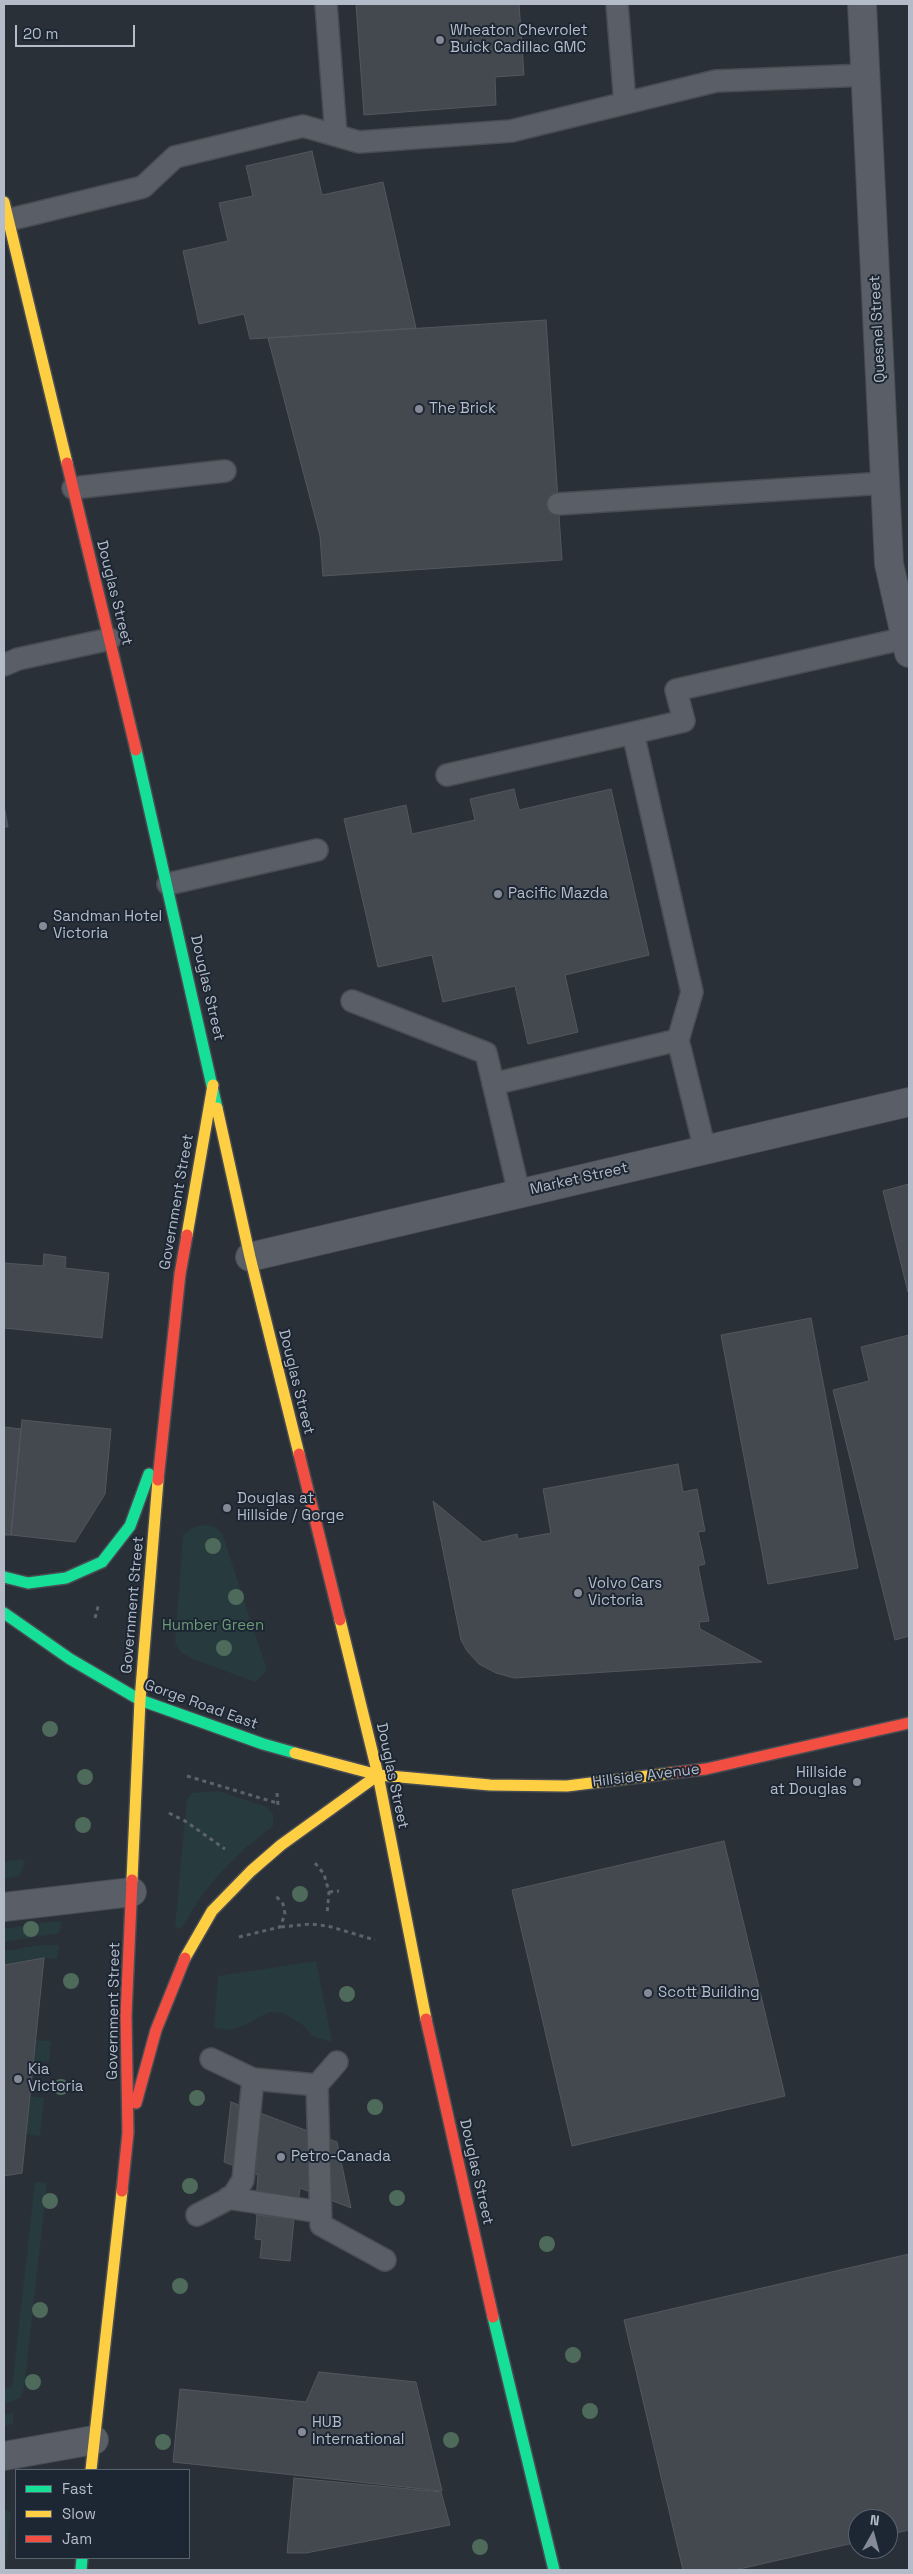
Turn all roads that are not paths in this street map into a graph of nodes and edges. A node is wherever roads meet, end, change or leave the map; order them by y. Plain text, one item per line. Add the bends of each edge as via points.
1 (326, 4) edge
2 (617, 4) edge
3 (862, 4) edge
4 (867, 75) junction
5 (625, 103) junction
6 (336, 135) junction
7 (6, 211) edge
8 (225, 471) dead end
9 (885, 483) junction
10 (73, 488) junction
11 (558, 504) dead end
12 (110, 639) junction
13 (908, 646) edge
14 (4, 665) edge
15 (633, 733) junction
16 (447, 775) dead end
17 (317, 850) dead end
18 (168, 884) junction
19 (352, 1001) dead end
20 (678, 1040) junction
21 (213, 1083) junction
22 (493, 1084) junction
23 (909, 1102) edge
24 (705, 1150) junction
25 (519, 1193) junction
26 (250, 1257) junction
27 (161, 1442) junction
28 (4, 1577) edge
29 (4, 1614) edge
30 (140, 1700) junction
31 (909, 1723) edge
32 (378, 1775) junction
33 (132, 1892) junction
34 (4, 1907) edge
35 (211, 2059) dead end
36 (337, 2062) dead end
37 (253, 2078) junction
38 (317, 2085) junction
39 (128, 2133) junction
40 (228, 2198) junction
41 (320, 2212) junction
42 (197, 2215) dead end
43 (385, 2260) dead end
44 (94, 2440) junction
45 (4, 2456) edge
46 (91, 2469) edge
47 (554, 2570) edge

1 - 6 lane
2 - 5 lane
3 - 4 street, Quesnel Street
4 - 5 lane via 716,82
4 - 9 street, Quesnel Street
5 - 6 lane via 511,131 359,142
6 - 7 lane via 304,126 175,157 143,187
7 - 10 main road, Douglas Street
8 - 10 lane
9 - 11 lane
9 - 13 street, Quesnel Street via 889,564
10 - 12 main road, Douglas Street
12 - 14 lane
12 - 18 main road, Douglas Street
13 - 15 lane via 676,690 684,721
15 - 16 lane
15 - 20 lane via 692,992
17 - 18 lane
18 - 21 main road, Douglas Street
19 - 22 lane via 486,1054
20 - 22 lane
20 - 24 lane
21 - 26 main road, Douglas Street
21 - 27 main road, Government Street via 180,1274
22 - 25 lane
23 - 24 street, Market Street
24 - 25 street, Market Street
25 - 26 street, Market Street
26 - 32 main road, Douglas Street
27 - 28 main road via 130,1526 102,1562 66,1578 28,1583
27 - 30 main road, Government Street
29 - 30 main road, Gorge Road East
30 - 32 main road, Gorge Road East via 263,1744
30 - 33 main road, Government Street
31 - 32 main road, Hillside Avenue via 706,1769 567,1786 490,1785
32 - 39 main road, Government Street via 296,1833 251,1871 212,1911 188,1951 156,2030
32 - 47 main road, Douglas Street via 412,1952 492,2313
33 - 34 street
33 - 39 main road, Government Street via 126,2015
35 - 37 lane
36 - 38 lane
37 - 38 lane
37 - 40 lane via 243,2180
38 - 41 lane
39 - 44 main road, Government Street
40 - 41 lane
40 - 42 lane
41 - 43 lane via 321,2225
44 - 45 street
44 - 46 main road, Government Street

